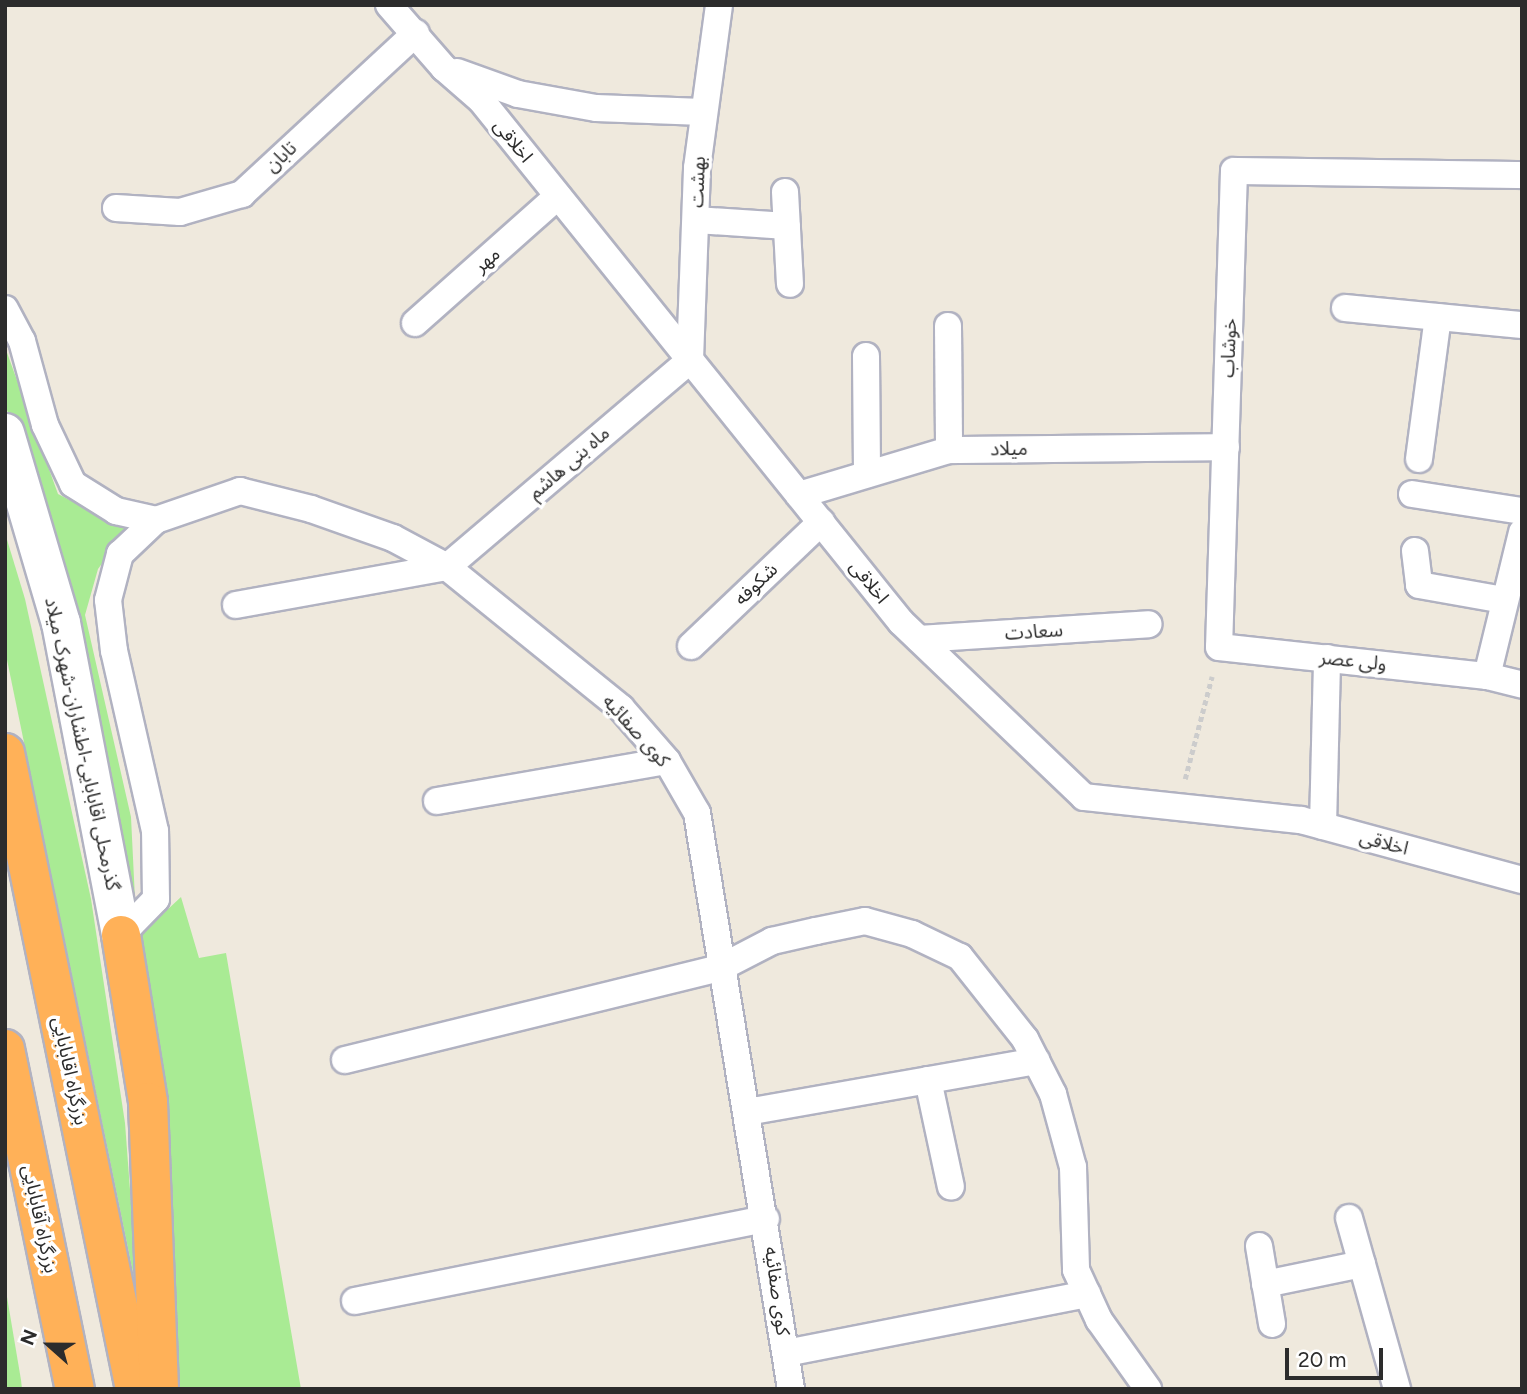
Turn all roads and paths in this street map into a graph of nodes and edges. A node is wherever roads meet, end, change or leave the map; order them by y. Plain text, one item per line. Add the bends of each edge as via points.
1 (389, 5) edge
2 (719, 5) edge
3 (416, 33) junction
4 (444, 68) junction
5 (703, 112) junction
6 (1522, 175) edge
7 (785, 192) dead end
8 (558, 196) junction
9 (116, 208) dead end
10 (696, 220) junction
11 (787, 226) junction
12 (790, 284) dead end
13 (1346, 308) dead end
14 (5, 309) edge
15 (1438, 317) junction
16 (415, 323) dead end
17 (1522, 325) edge
18 (948, 326) dead end
19 (866, 356) dead end
20 (690, 360) junction
21 (5, 433) edge
22 (1226, 447) junction
23 (949, 450) junction
24 (1419, 459) dead end
25 (867, 474) junction
26 (1412, 494) dead end
27 (799, 495) junction
28 (1522, 512) edge
29 (156, 520) junction
30 (821, 522) junction
31 (1522, 532) edge
32 (1415, 551) dead end
33 (447, 567) junction
34 (1504, 600) junction
35 (236, 605) dead end
36 (1149, 624) dead end
37 (919, 639) junction
38 (691, 646) dead end
39 (1219, 647) junction
40 (1327, 658) junction
41 (1487, 676) junction
42 (1522, 685) edge
43 (5, 753) edge
44 (667, 761) junction
45 (437, 801) dead end
46 (1178, 807) junction
47 (1322, 826) junction
48 (1522, 880) edge
49 (121, 935) junction
50 (720, 968) junction
51 (5, 1049) edge
52 (345, 1060) dead end
53 (1037, 1061) junction
54 (928, 1080) junction
55 (747, 1112) junction
56 (951, 1188) dead end
57 (1349, 1218) dead end
58 (766, 1219) junction
59 (1259, 1246) dead end
60 (1362, 1264) junction
61 (1265, 1284) junction
62 (1087, 1294) junction
63 (355, 1301) dead end
64 (1272, 1324) dead end
65 (786, 1353) junction
66 (75, 1389) edge
67 (135, 1389) edge
68 (159, 1389) edge
69 (792, 1389) edge
70 (1148, 1389) edge
71 (1397, 1389) edge

1 - 3 street, اخلاقی
2 - 5 street, بهشت
3 - 4 street, اخلاقی
3 - 9 street, تابان via 242,194 180,212
4 - 5 street via 518,94 596,108
4 - 8 street, اخلاقی via 481,100
5 - 10 street, بهشت
6 - 22 street, خوشاب via 1234,171
7 - 11 street
8 - 16 street, مهر
8 - 20 street, اخلاقی
10 - 11 street
10 - 20 street, بهشت
11 - 12 street
13 - 15 street
14 - 29 street via 22,341 45,425 73,484 116,511
15 - 17 street
15 - 24 street
18 - 23 street
19 - 25 street
20 - 27 street, اخلاقی
20 - 33 street, ماه بنی هاشم
21 - 49 main road, گذرمحلی اقابابایی-اطشاران-شهرک میلاد via 61,623
22 - 23 street, میلاد
22 - 39 street, خوشاب
23 - 25 street, میلاد
25 - 27 street, میلاد
26 - 28 street
27 - 30 street, اخلاقی
29 - 33 street, کوی صفائیه via 240,491 311,509 393,538
29 - 49 street via 120,554 108,600 114,651 155,831 156,899
30 - 37 street, اخلاقی
30 - 38 street, شکوفه
31 - 34 street
32 - 34 street via 1419,585
33 - 35 street
33 - 44 street, کوی صفائیه via 621,708
34 - 41 street
36 - 37 street, سعادت
37 - 46 street, اخلاقی via 1084,797
39 - 40 street, ولی عصر
39 - 46 path
40 - 41 street, ولی عصر
40 - 47 street
41 - 42 street, ولی عصر
43 - 67 highway, بزرگراه اقابابایی
44 - 45 street
44 - 50 street, کوی صفائیه via 697,813
46 - 47 street, اخلاقی
47 - 48 street, اخلاقی
49 - 68 highway via 148,1102
50 - 52 street
50 - 53 street via 772,941 865,921 912,934 960,957
50 - 55 street, کوی صفائیه
51 - 66 highway, بزرگراه آقابابایی
53 - 54 street
53 - 62 street via 1053,1094 1073,1167 1076,1270
54 - 55 street
54 - 56 street
55 - 58 street, کوی صفائیه
57 - 60 street
58 - 63 street
58 - 65 street, کوی صفائیه
59 - 61 street
60 - 61 street
60 - 71 street
61 - 64 street
62 - 65 street
62 - 70 street via 1099,1320
65 - 69 street, کوی صفائیه

